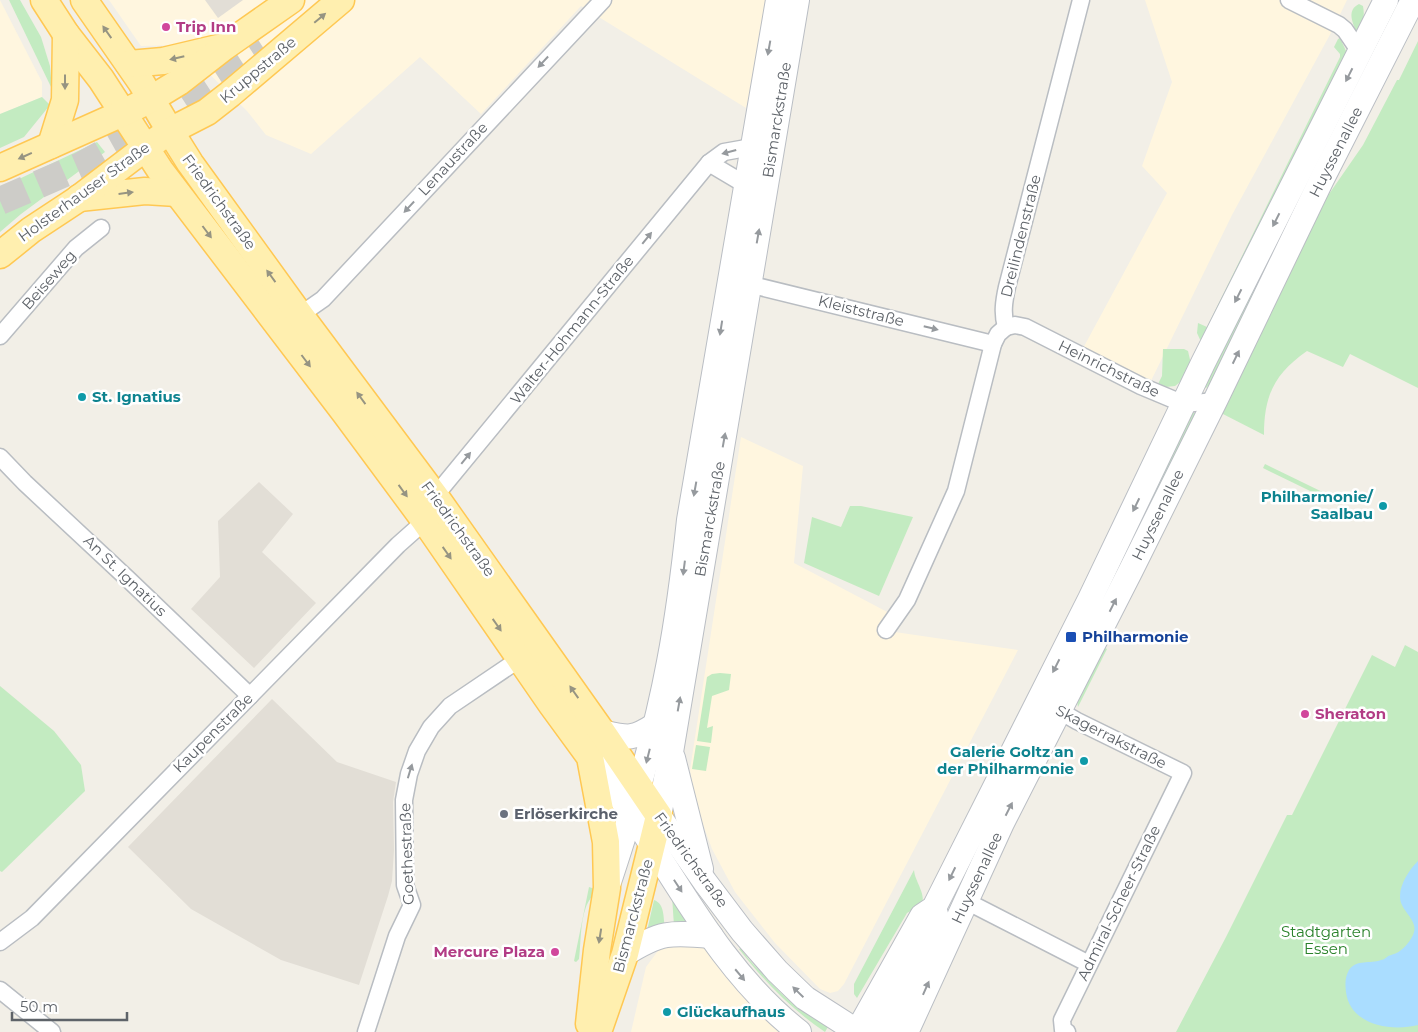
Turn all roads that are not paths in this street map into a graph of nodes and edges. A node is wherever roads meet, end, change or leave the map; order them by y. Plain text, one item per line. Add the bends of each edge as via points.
1 (44, 0) edge
2 (84, 0) edge
3 (291, 0) edge
4 (341, 0) edge
5 (603, 0) edge
6 (778, 0) edge
7 (797, 0) edge
8 (1081, 0) edge
9 (1289, 0) edge
10 (1413, 0) edge
11 (1380, 3) edge
12 (1400, 25) junction
13 (66, 34) junction
14 (224, 47) junction
15 (1360, 52) junction
16 (129, 64) junction
17 (230, 94) junction
18 (151, 99) junction
19 (123, 114) junction
20 (170, 132) junction
21 (51, 145) junction
22 (752, 147) junction
23 (145, 148) junction
24 (709, 163) junction
25 (0, 168) edge
26 (746, 185) junction
27 (177, 194) junction
28 (78, 199) junction
29 (101, 228) dead end
30 (0, 255) edge
31 (739, 282) junction
32 (300, 315) junction
33 (1006, 327) junction
34 (0, 336) edge
35 (993, 344) junction
36 (1215, 401) junction
37 (1184, 404) junction
38 (0, 457) edge
39 (435, 496) junction
40 (425, 521) junction
41 (886, 630) dead end
42 (520, 658) junction
43 (250, 696) junction
44 (1049, 705) junction
45 (655, 725) junction
46 (602, 732) junction
47 (671, 752) junction
48 (590, 757) junction
49 (1183, 773) joint
50 (639, 787) junction
51 (632, 813) junction
52 (659, 816) junction
53 (652, 845) junction
54 (705, 882) junction
55 (607, 888) junction
56 (966, 900) junction
57 (934, 908) junction
58 (711, 936) junction
59 (0, 942) edge
60 (625, 954) junction
61 (1089, 964) junction
62 (0, 990) edge
63 (852, 1029) edge
64 (52, 1032) edge
65 (366, 1032) edge
66 (589, 1032) edge
67 (598, 1032) edge
68 (799, 1032) edge
69 (881, 1032) edge
70 (905, 1032) edge
71 (1067, 1032) edge

1 - 13 main road, Friedrichstraße
16 -> 2 main road, Friedrichstraße
3 - 14 main road
17 -> 4 main road, Kruppstraße
5 -> 32 street, Lenaustraße via 323,299
6 -> 22 main road, Bismarckstraße
31 -> 7 main road, Bismarckstraße
8 - 33 street, Dreilindenstraße via 1007,287 1003,308
9 - 15 street via 1339,25
10 - 12 main road, Huyssenallee
11 - 12 street
11 - 15 main road, Huyssenallee
36 -> 12 main road, Huyssenallee
13 - 19 main road, Friedrichstraße
13 -> 21 main road via 65,100
14 -> 16 main road via 163,61
14 - 17 main road via 223,75
14 - 18 main road
15 -> 37 main road, Huyssenallee
16 - 18 main road, Friedrichstraße
17 - 20 main road, Kruppstraße via 207,112
18 - 19 main road
18 - 20 main road, Friedrichstraße
19 - 21 main road
19 - 23 main road, Friedrichstraße
20 - 23 main road, Holsterhauser Straße
32 -> 20 main road, Friedrichstraße
21 -> 25 main road
22 -> 24 street, Walter-Hohmann-Straße via 724,152
22 - 26 main road, Bismarckstraße
23 - 27 main road, Friedrichstraße
23 - 28 main road, Holsterhauser Straße
24 - 26 street
39 -> 24 street, Walter-Hohmann-Straße
26 - 31 main road, Bismarckstraße
28 -> 27 main road via 145,191
27 -> 40 main road, Friedrichstraße
28 - 30 main road, Holsterhauser Straße
29 - 34 street, Beiseweg via 76,248
31 -> 35 street, Kleiststraße
31 -> 45 main road, Bismarckstraße via 690,520 681,590
47 -> 31 main road, Bismarckstraße
39 -> 32 main road, Friedrichstraße
33 - 35 street
33 - 37 street, Heinrichstraße via 1025,328
35 - 41 street via 956,491 907,600
36 - 37 street, Heinrichstraße
44 -> 36 main road, Huyssenallee
37 -> 44 main road, Huyssenallee via 1090,599
38 - 43 street, An St. Ignatius
46 -> 39 main road, Friedrichstraße
40 -> 42 main road, Friedrichstraße
40 - 43 street, Kaupenstraße
42 - 48 main road, Friedrichstraße
65 -> 42 street, Goethestraße via 397,936 412,905 405,885 404,800 408,774 417,751 450,706
43 - 59 street, Kaupenstraße via 32,918
44 - 49 street, Skagerrakstraße
56 -> 44 main road, Huyssenallee via 1002,823
44 -> 57 main road, Huyssenallee
45 - 46 main road via 637,736 622,737
45 -> 50 main road, Bismarckstraße
46 - 50 main road, Friedrichstraße
47 - 52 main road, Bismarckstraße
47 - 54 main road
48 - 51 main road, Friedrichstraße
48 - 55 main road via 606,842
49 - 61 street, Admiral-Scheer-Straße
50 - 51 main road, Bismarckstraße
50 - 52 main road, Friedrichstraße
51 - 53 main road, Friedrichstraße
51 - 55 main road, Bismarckstraße
52 - 53 main road, Bismarckstraße
52 - 54 main road, Friedrichstraße
53 -> 58 main road, Friedrichstraße
53 - 60 main road, Bismarckstraße
63 -> 54 main road, Friedrichstraße via 804,998 742,931
55 -> 66 main road, Bismarckstraße
56 - 61 street
70 -> 56 main road, Huyssenallee
57 - 63 main road, Huyssenallee via 922,916
57 - 69 main road, Huyssenallee via 938,921
58 - 60 main road via 670,934 656,937
58 -> 68 main road, Friedrichstraße via 741,976
60 - 67 main road, Bismarckstraße
61 - 71 street, Admiral-Scheer-Straße via 1062,1020 1063,1030
62 - 64 street

